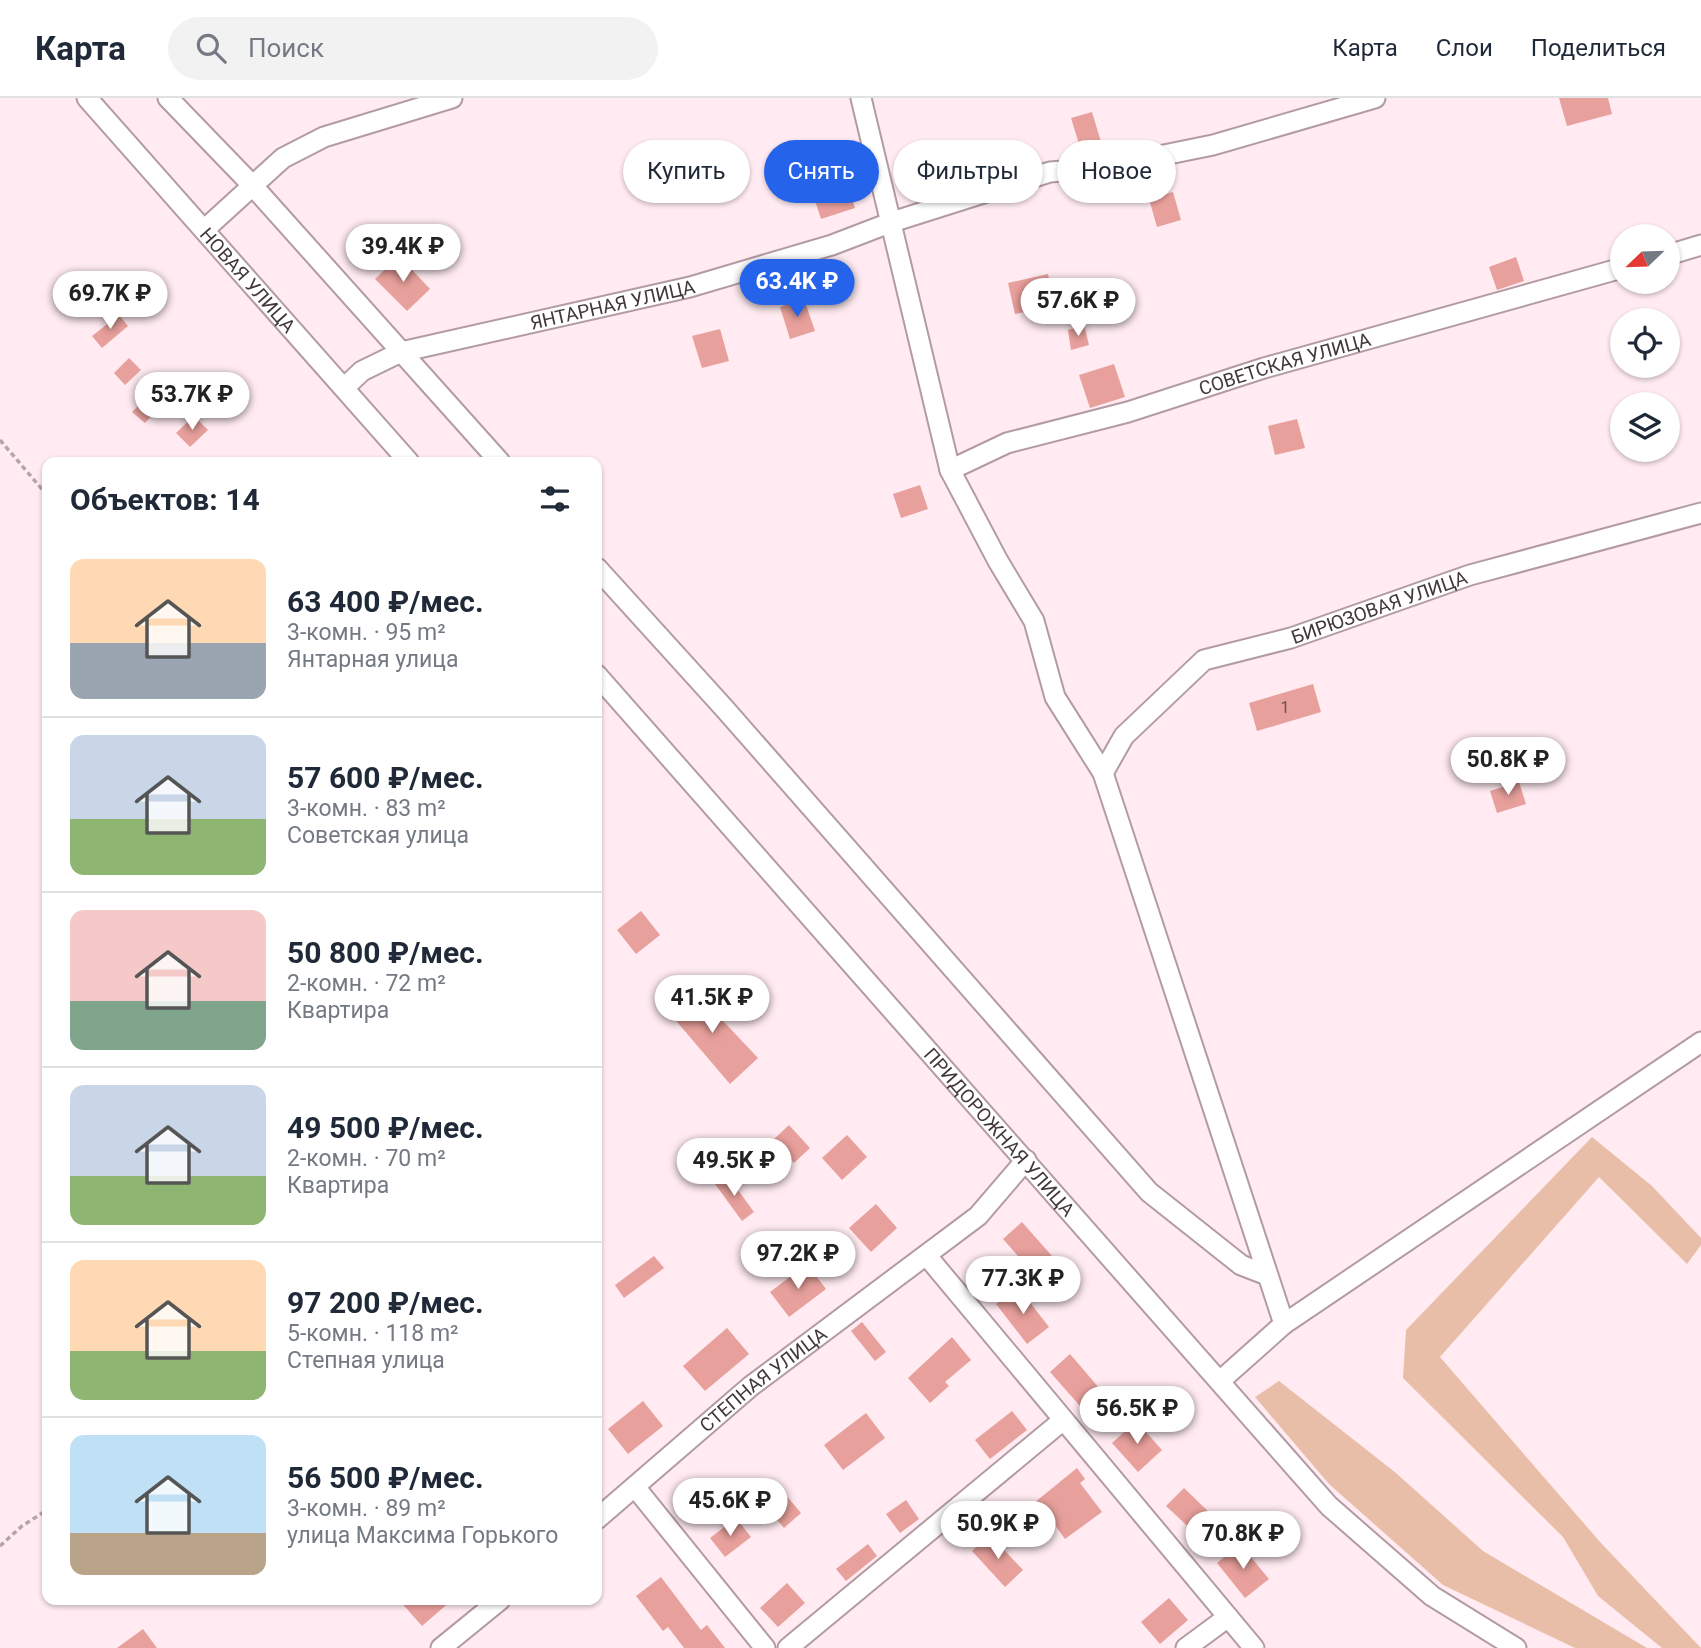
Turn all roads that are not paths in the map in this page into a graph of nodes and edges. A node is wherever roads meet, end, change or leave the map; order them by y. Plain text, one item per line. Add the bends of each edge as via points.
1 (87, 98) edge
2 (169, 98) edge
3 (452, 98) edge
4 (862, 98) edge
5 (1375, 98) edge
6 (252, 185) junction
7 (892, 222) junction
8 (204, 230) junction
9 (1701, 245) edge
10 (1680, 251) edge
11 (1610, 271) edge
12 (401, 352) junction
13 (344, 388) junction
14 (405, 457) edge
15 (496, 457) edge
16 (950, 470) junction
17 (1701, 513) edge
18 (602, 574) edge
19 (602, 681) edge
20 (1103, 773) junction
21 (1701, 1042) edge
22 (1026, 1160) junction
23 (927, 1256) junction
24 (1267, 1275) junction
25 (1284, 1324) junction
26 (1220, 1381) junction
27 (1062, 1421) junction
28 (635, 1487) junction
29 (602, 1515) edge
30 (494, 1605) edge
31 (1228, 1617) junction
32 (441, 1648) edge
33 (765, 1648) edge
34 (788, 1648) edge
35 (1186, 1648) edge
36 (1207, 1648) edge
37 (1254, 1648) edge
38 (1516, 1648) edge

1 - 8 street, НОВАЯ УЛИЦА
2 - 6 street
3 - 6 street via 324,137 283,158
4 - 7 street
5 - 7 street, ЯНТАРНАЯ УЛИЦА via 1213,145 1100,168 1050,172
6 - 8 street
6 - 12 street
7 - 12 street, ЯНТАРНАЯ УЛИЦА via 832,245 690,287
7 - 16 street
8 - 13 street, НОВАЯ УЛИЦА
9 - 10 street
11 - 16 street, СОВЕТСКАЯ УЛИЦА via 1007,443
12 - 13 street, ЯНТАРНАЯ УЛИЦА via 362,371
12 - 15 street
13 - 14 street, НОВАЯ УЛИЦА
16 - 20 street via 1034,621 1055,697
17 - 20 street, БИРЮЗОВАЯ УЛИЦА via 1470,576 1291,638 1203,660 1124,736
18 - 24 street via 1149,1192 1241,1265
19 - 22 street, ПРИДОРОЖНАЯ УЛИЦА
20 - 24 street
21 - 25 street
22 - 23 street, СТЕПНАЯ УЛИЦА via 978,1216
22 - 26 street, ПРИДОРОЖНАЯ УЛИЦА
23 - 27 street
23 - 28 street, СТЕПНАЯ УЛИЦА via 751,1385
24 - 25 street
25 - 26 street
26 - 38 street, ПРИДОРОЖНАЯ УЛИЦА via 1329,1506 1432,1596
27 - 31 street
27 - 34 street
28 - 29 street, СТЕПНАЯ УЛИЦА
28 - 33 street
30 - 32 street
31 - 35 street
31 - 36 street
31 - 37 street

